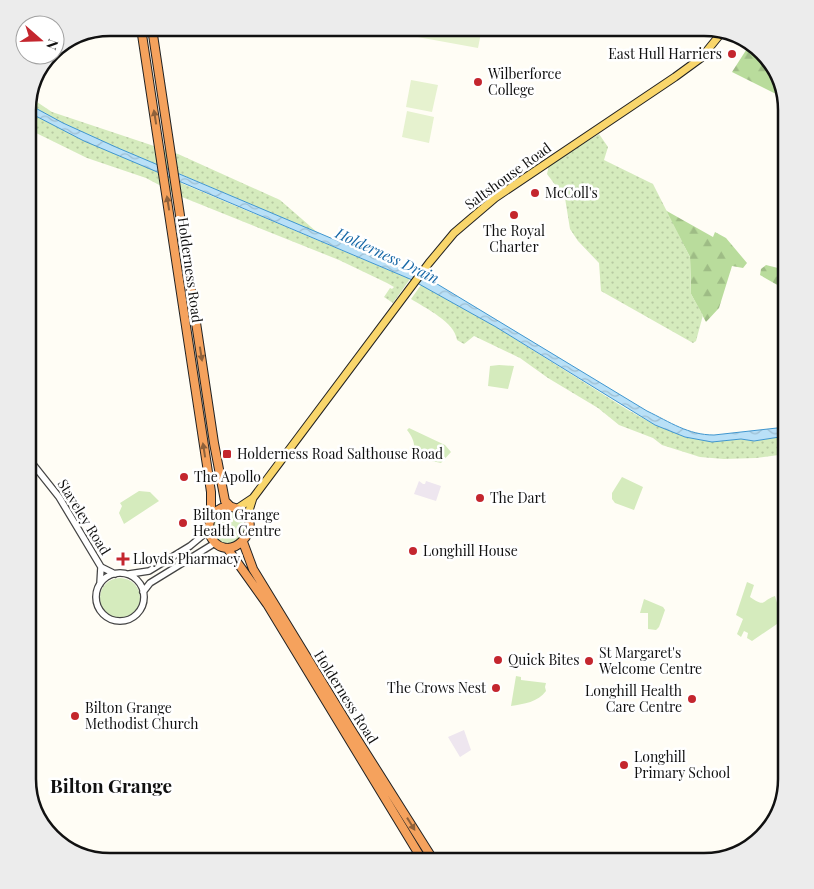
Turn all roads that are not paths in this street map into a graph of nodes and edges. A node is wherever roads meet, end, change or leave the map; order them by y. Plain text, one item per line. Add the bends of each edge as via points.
1 (142, 36) edge
2 (153, 36) edge
3 (717, 38) edge
4 (36, 468) edge
5 (254, 498) junction
6 (234, 507) junction
7 (211, 516) junction
8 (247, 517) junction
9 (208, 531) junction
10 (243, 542) junction
11 (215, 543) junction
12 (227, 548) junction
13 (101, 567) junction
14 (115, 574) junction
15 (129, 574) junction
16 (100, 584) junction
17 (143, 592) junction
18 (418, 853) edge
19 (428, 853) edge

7 -> 1 highway, Holderness Road via 211,492
2 -> 6 highway, Holderness Road via 214,443 225,501
3 - 5 main road, Saltshouse Road via 701,58 495,198 454,232
4 - 13 street, Staveley Road via 59,497
5 - 6 main road, Saltshouse Road
5 - 8 main road, Saltshouse Road
6 - 7 highway via 222,508
6 - 8 highway
7 - 9 highway
8 - 10 highway via 249,533
9 - 11 highway
9 - 15 street via 149,571
10 - 12 highway
10 -> 19 highway, Holderness Road via 258,578
11 - 12 highway
11 - 17 street via 150,583
12 - 18 highway, Holderness Road via 267,604
13 - 14 street, Staveley Road
13 - 16 street, Staveley Road
14 - 15 street
14 - 16 street
15 - 17 street
16 - 17 street via 96,597 99,610 107,618 117,621 128,620 141,610

